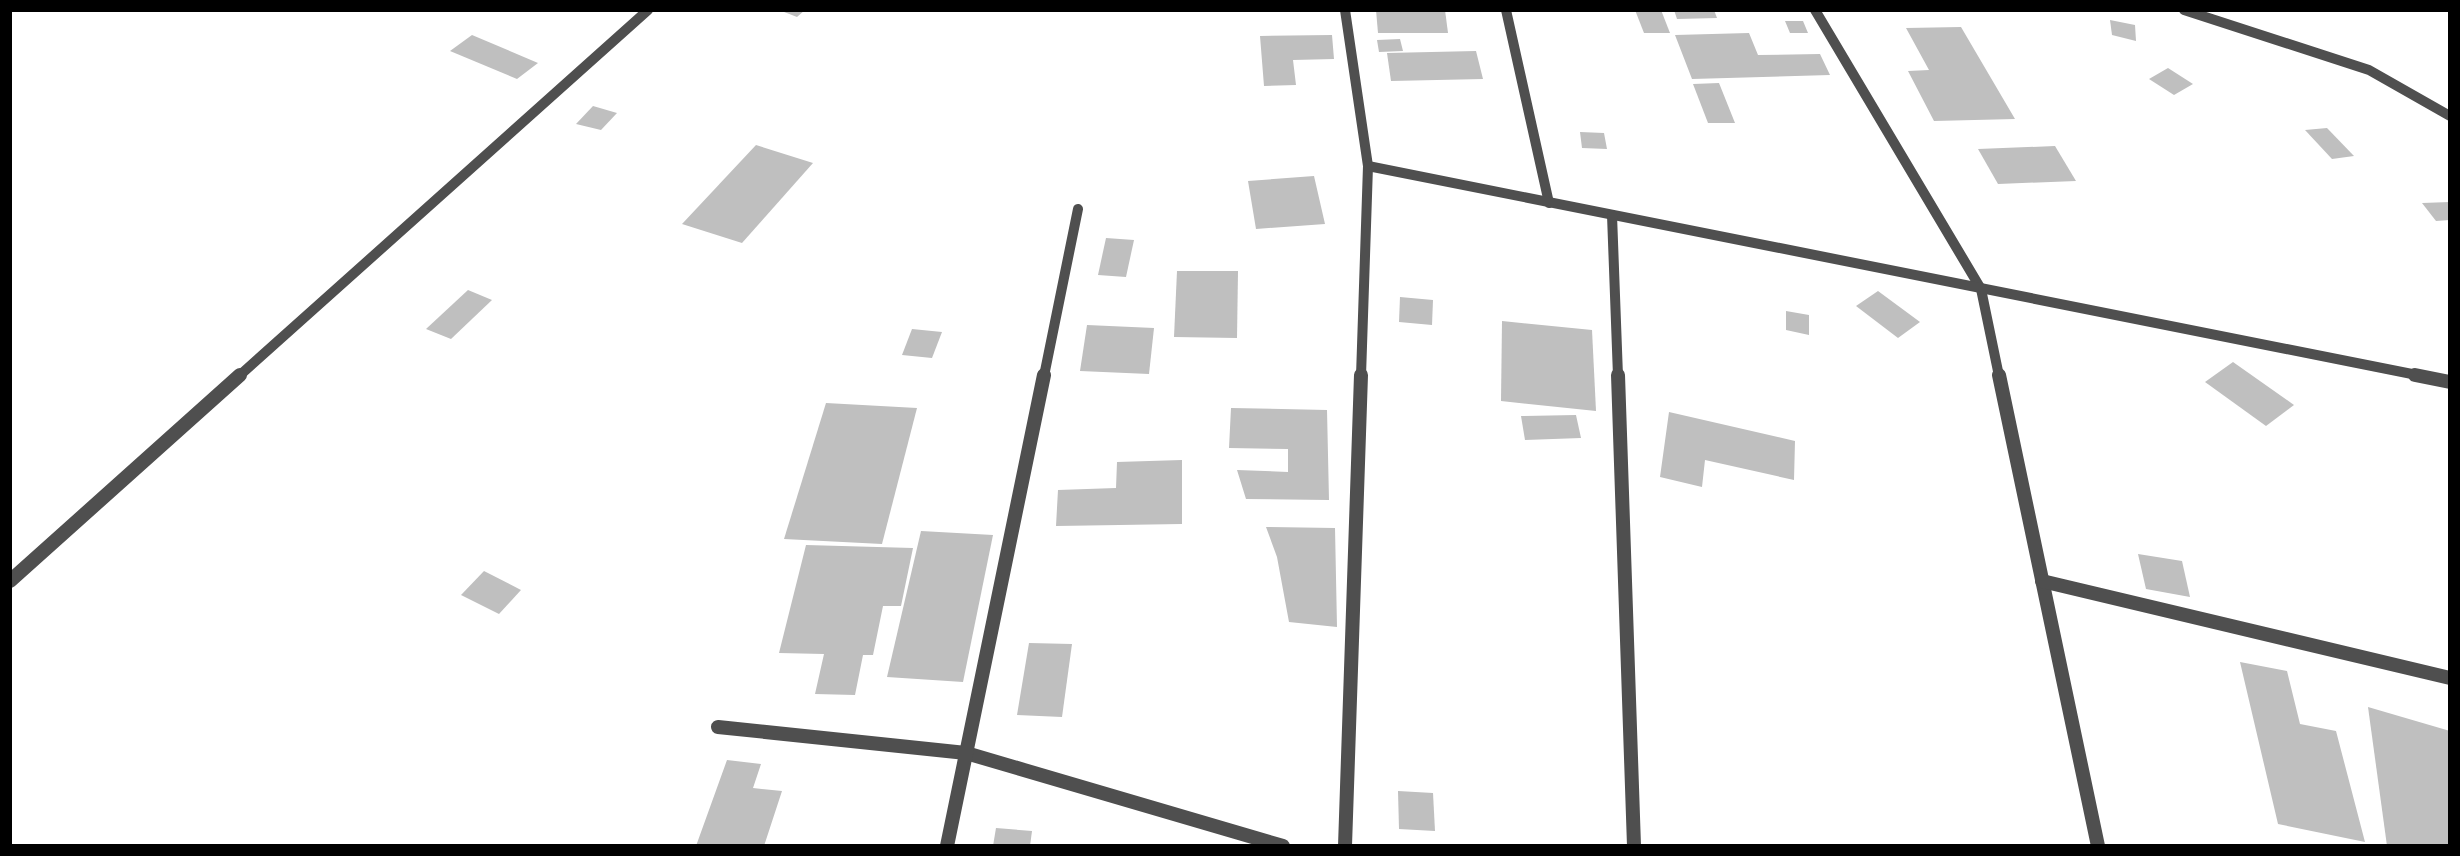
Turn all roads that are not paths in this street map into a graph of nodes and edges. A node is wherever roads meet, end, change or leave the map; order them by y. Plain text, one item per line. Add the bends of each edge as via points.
1 (648, 10) edge
2 (1345, 10) edge
3 (1506, 10) edge
4 (1815, 10) edge
5 (2184, 10) edge
6 (2450, 116) edge
7 (1368, 166) junction
8 (1549, 203) junction
9 (1078, 209) dead end
10 (1612, 215) junction
11 (1981, 289) junction
12 (2450, 382) edge
13 (10, 581) edge
14 (2042, 581) junction
15 (2450, 678) edge
16 (718, 727) dead end
17 (966, 753) junction
18 (947, 846) edge
19 (1283, 846) edge
20 (1345, 846) edge
21 (1634, 846) edge
22 (2098, 846) edge

1 - 13 street
2 - 7 street
3 - 8 street
4 - 11 street
5 - 6 street via 2369,70
7 - 8 street
7 - 20 street
8 - 10 street
9 - 17 street
10 - 11 street
10 - 21 street
11 - 12 street
11 - 14 street
14 - 15 street
14 - 22 street
16 - 17 street
17 - 18 street
17 - 19 street

